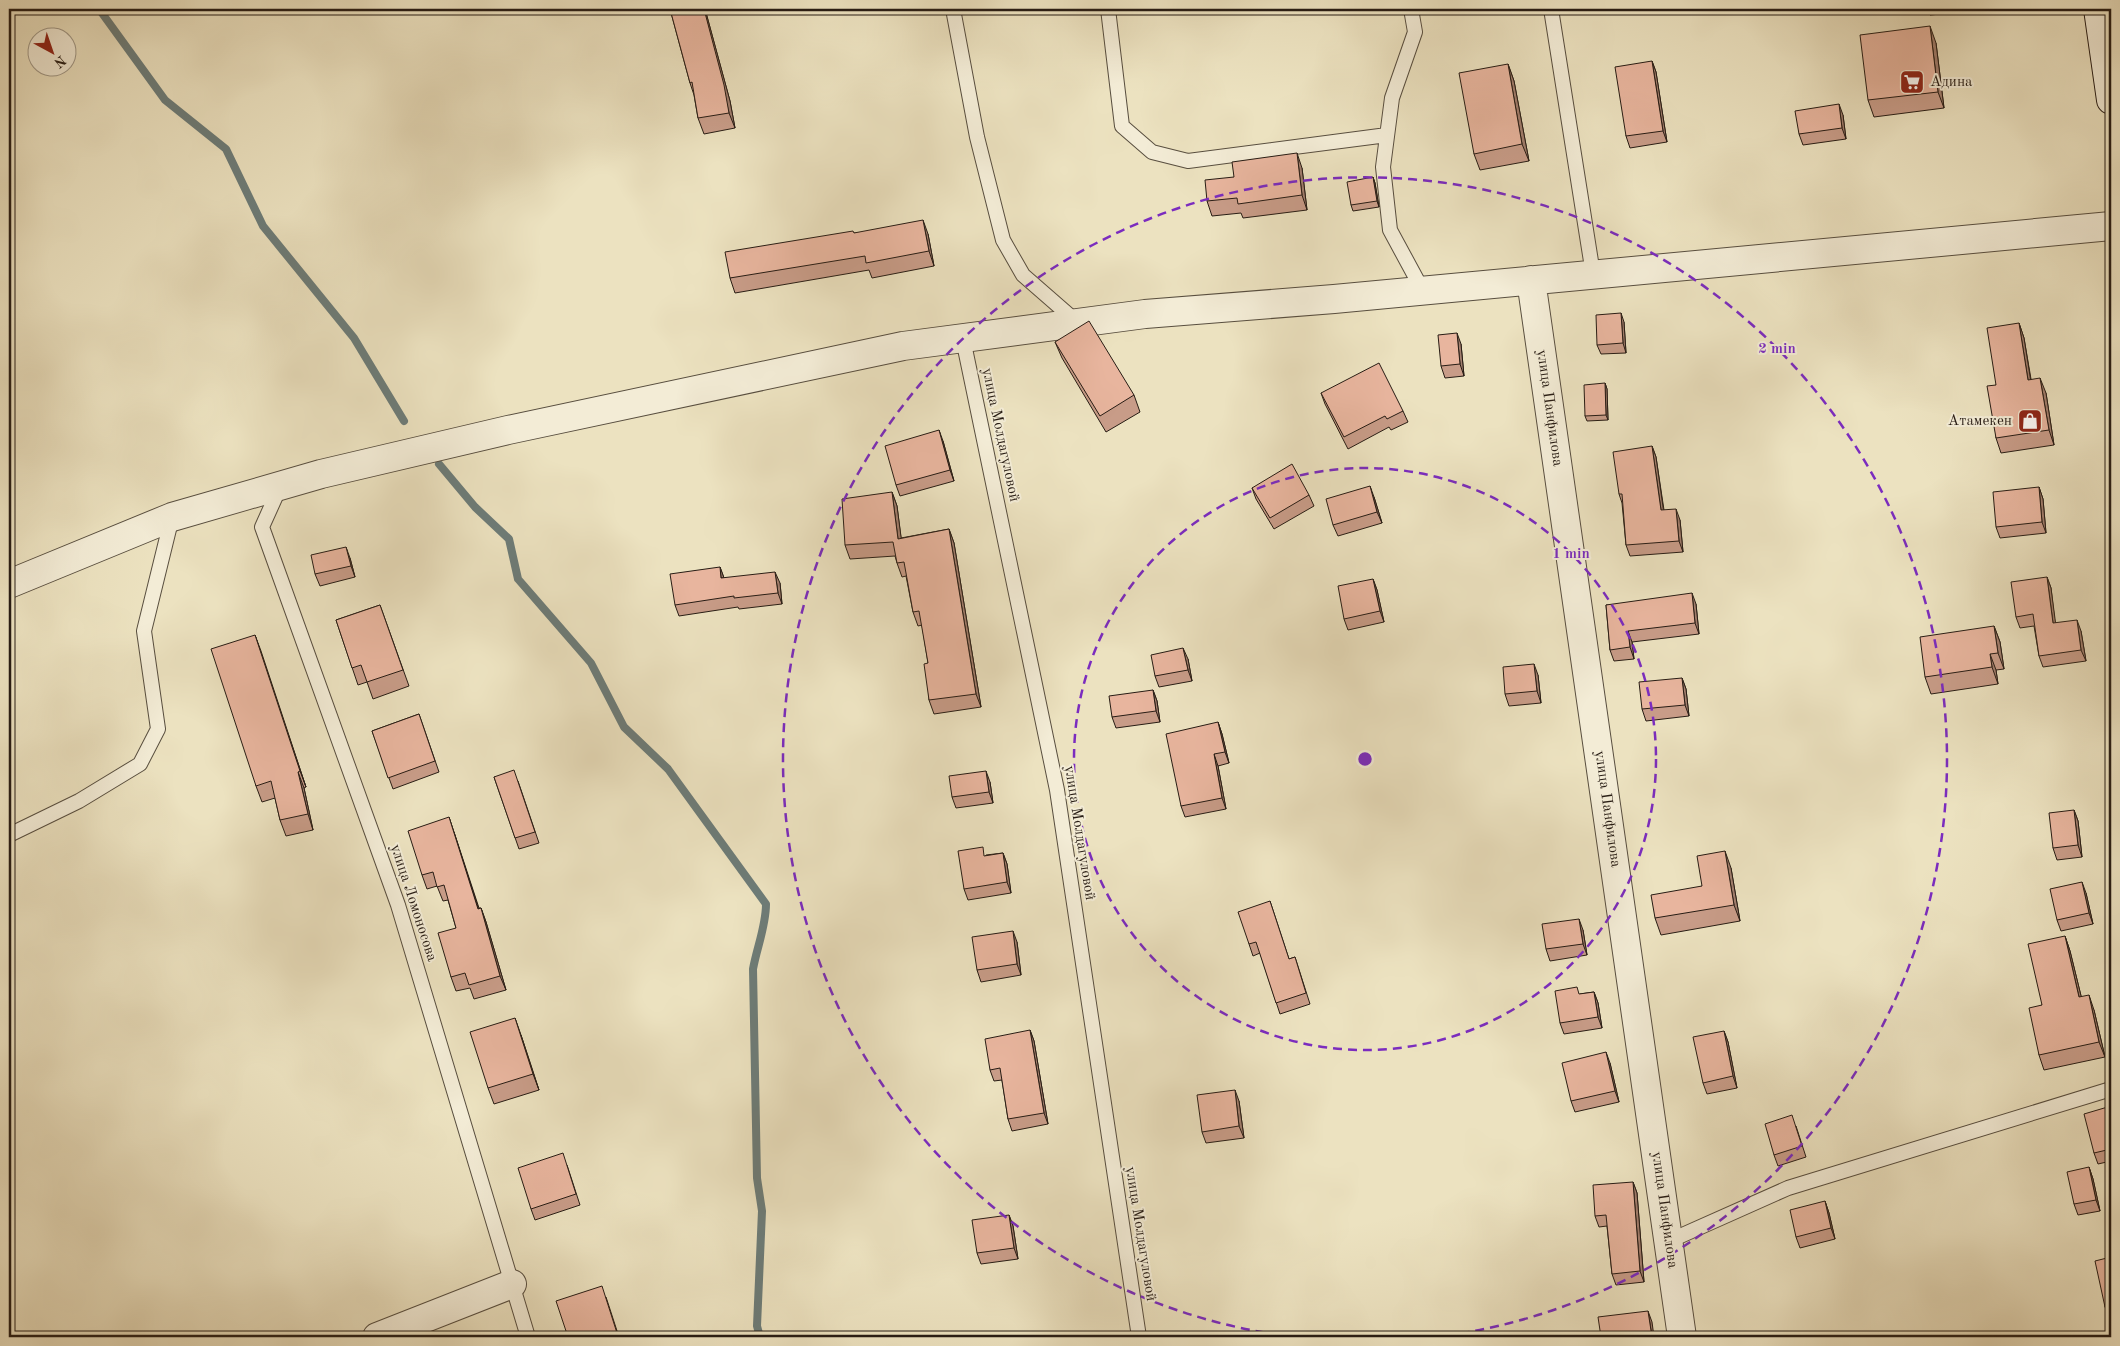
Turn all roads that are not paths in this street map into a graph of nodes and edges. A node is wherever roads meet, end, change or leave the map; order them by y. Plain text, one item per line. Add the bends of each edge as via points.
1 (952, 9) edge
2 (1108, 9) edge
3 (1411, 9) edge
4 (1551, 9) edge
5 (2098, 9) edge
6 (2111, 100) edge
7 (1387, 135) junction
8 (2111, 226) edge
9 (1593, 274) junction
10 (1531, 280) junction
11 (1423, 291) junction
12 (1078, 323) junction
13 (963, 339) junction
14 (280, 486) junction
15 (172, 517) junction
16 (9, 584) edge
17 (9, 835) edge
18 (2111, 1089) edge
19 (1669, 1240) junction
20 (512, 1284) junction
21 (377, 1337) edge
22 (528, 1337) edge
23 (1140, 1337) edge
24 (1682, 1337) edge

1 - 12 lane via 977,137 1003,240 1023,275
2 - 7 lane via 1122,126 1152,152 1188,161
3 - 7 lane via 1415,32 1392,98
4 - 9 lane
5 - 6 street
7 - 11 lane via 1383,167 1390,230
8 - 9 street
9 - 10 street
10 - 11 street
10 - 19 street, улица Панфилова
11 - 12 street via 1146,314
12 - 13 street
13 - 14 street via 903,346 508,430
13 - 23 lane, улица Молдагуловой via 1057,790
14 - 15 street
14 - 20 lane, улица Ломоносова via 262,527 398,905
15 - 16 street
15 - 17 lane via 144,632 158,728 140,764 79,801
18 - 19 lane via 1788,1188
19 - 24 street, улица Панфилова
20 - 21 street
20 - 22 lane, улица Ломоносова

